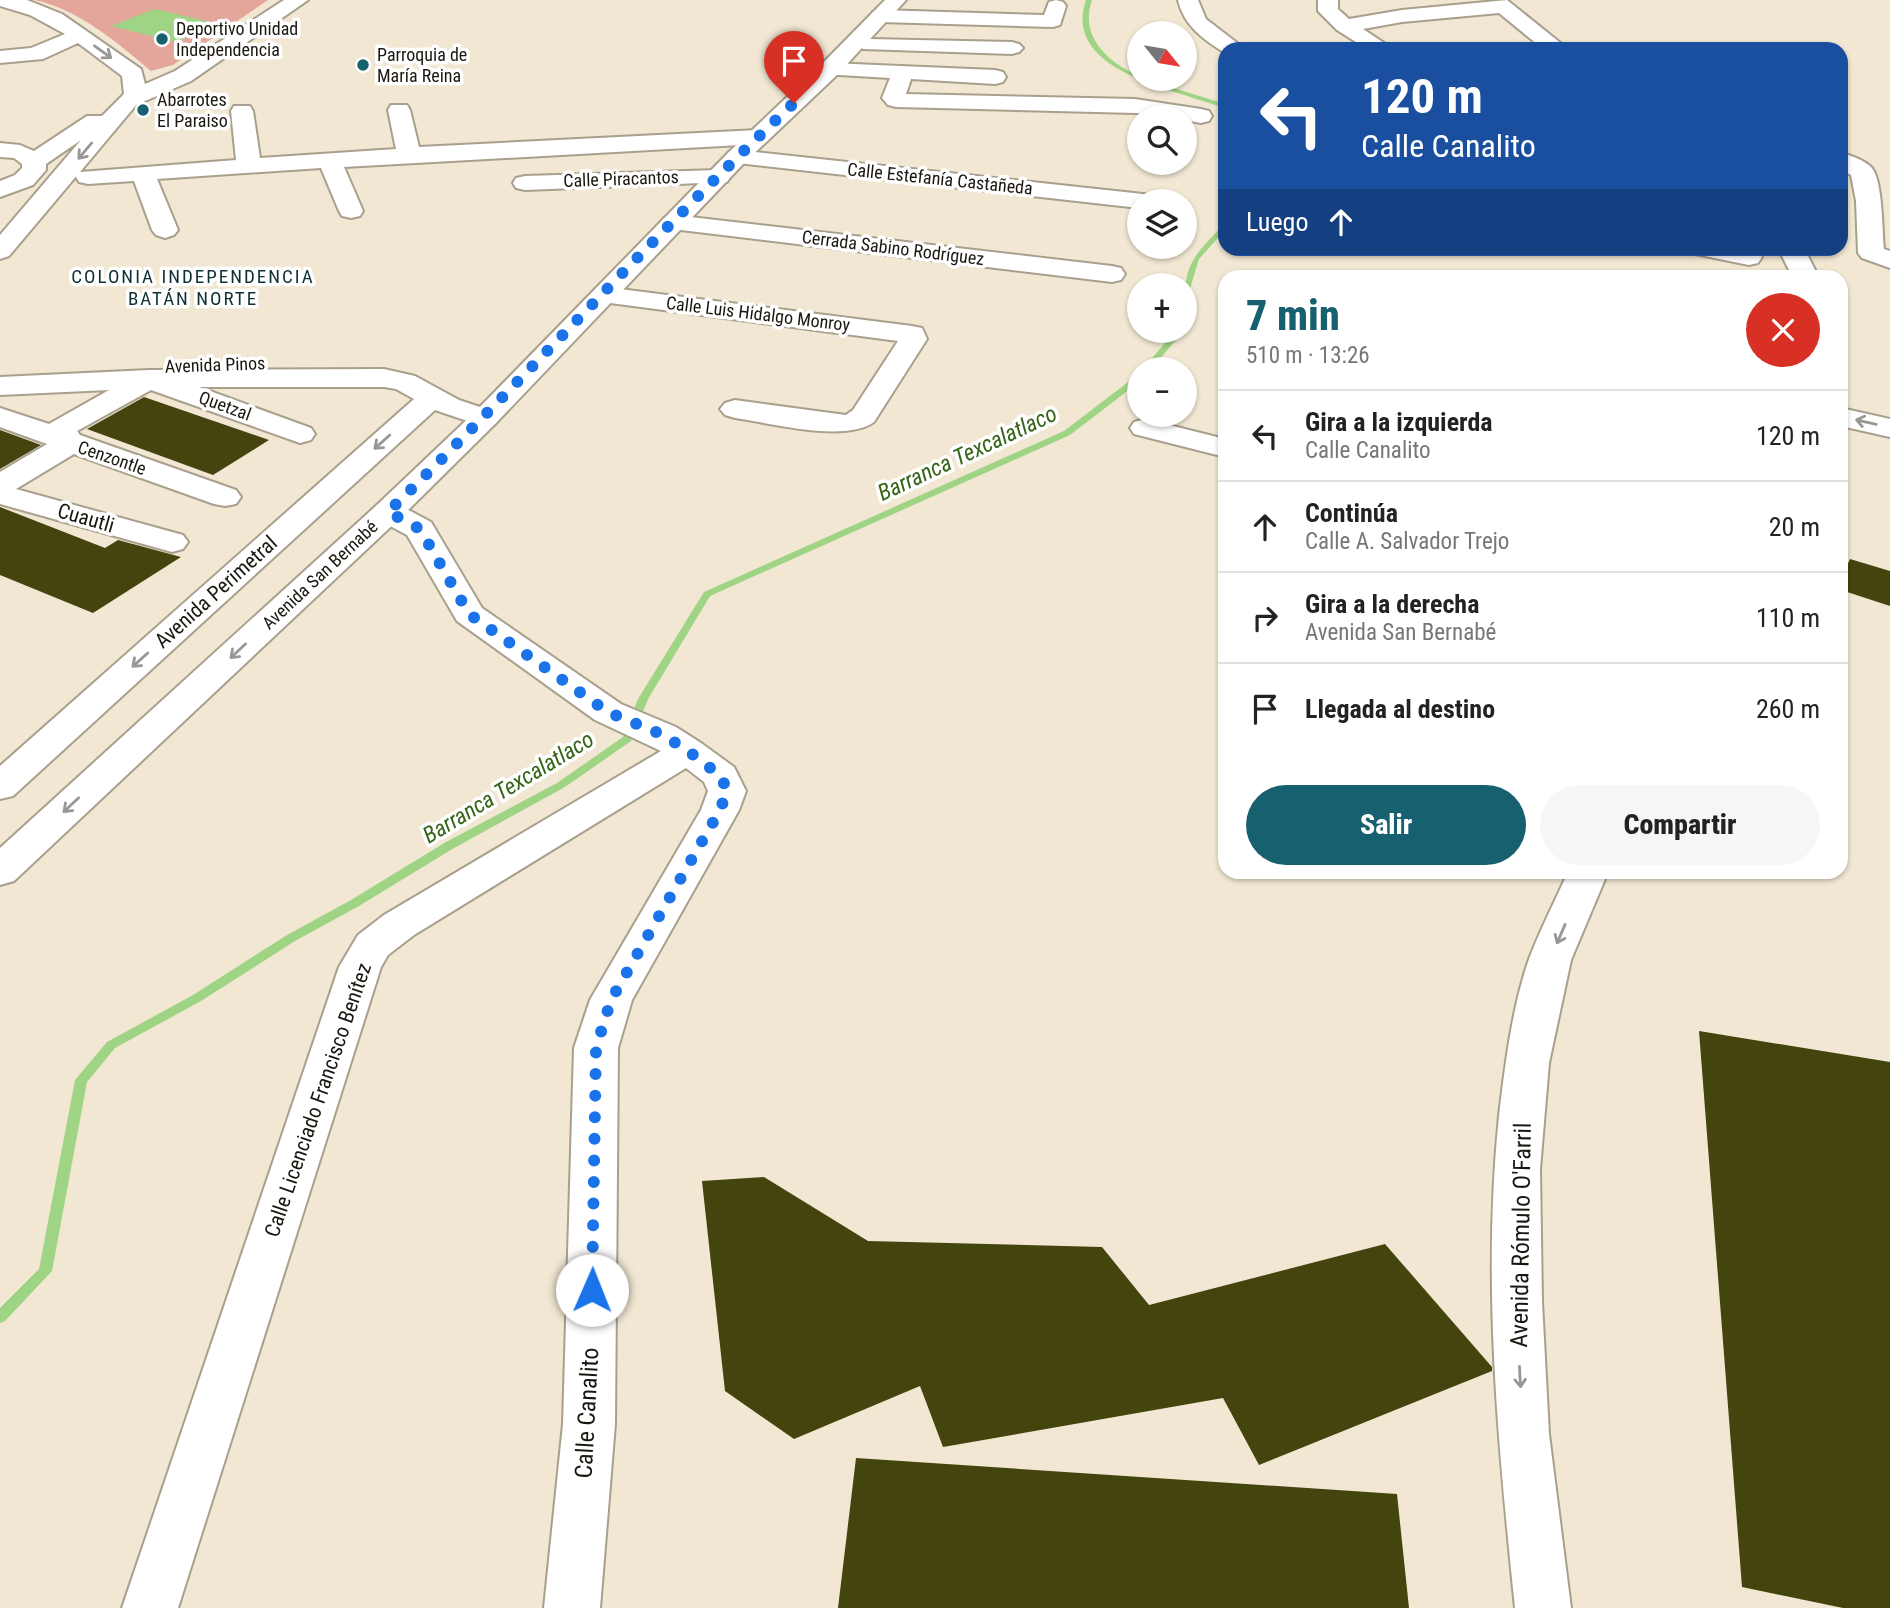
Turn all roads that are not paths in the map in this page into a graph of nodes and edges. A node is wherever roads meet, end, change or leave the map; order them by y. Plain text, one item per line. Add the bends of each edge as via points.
1 (0, 0) edge
2 (279, 0) edge
3 (298, 0) edge
4 (1188, 0) edge
5 (1328, 0) edge
6 (1503, 2) edge
7 (1056, 6) dead end
8 (888, 8) edge
9 (983, 19) junction
10 (1344, 26) junction
11 (79, 35) junction
12 (1224, 42) edge
13 (1370, 42) edge
14 (1548, 42) edge
15 (852, 45) junction
16 (977, 47) junction
17 (1012, 48) dead end
18 (0, 57) edge
19 (830, 69) junction
20 (904, 72) junction
21 (1014, 79) dead end
22 (1052, 83) dead end
23 (134, 85) junction
24 (1135, 105) edge
25 (1127, 106) edge
26 (399, 110) dead end
27 (242, 111) dead end
28 (116, 113) junction
29 (1197, 115) edge
30 (1201, 116) dead end
31 (0, 150) edge
32 (409, 155) junction
33 (738, 157) junction
34 (34, 160) junction
35 (330, 162) junction
36 (1848, 164) edge
37 (249, 168) junction
38 (143, 174) junction
39 (88, 177) dead end
40 (525, 183) dead end
41 (1, 195) edge
42 (1127, 199) edge
43 (351, 211) dead end
44 (673, 223) junction
45 (165, 230) dead end
46 (0, 251) edge
47 (1732, 256) edge
48 (1890, 260) edge
49 (1752, 261) edge
50 (1112, 274) dead end
51 (604, 295) junction
52 (0, 370) edge
53 (149, 379) junction
54 (0, 386) edge
55 (426, 392) junction
56 (735, 410) dead end
57 (0, 417) edge
58 (485, 418) junction
59 (1848, 419) edge
60 (1145, 428) dead end
61 (1890, 428) edge
62 (300, 433) dead end
63 (69, 444) junction
64 (1218, 446) edge
65 (0, 485) edge
66 (0, 494) edge
67 (225, 496) dead end
68 (388, 512) junction
69 (172, 542) dead end
70 (675, 743) junction
71 (0, 787) edge
72 (0, 871) edge
73 (1585, 879) edge
74 (150, 1608) edge
75 (572, 1608) edge
76 (1543, 1608) edge

1 - 11 street via 41,10
2 - 23 street via 180,67
3 - 23 street via 183,76
4 - 12 street via 1190,14
5 - 10 street via 1328,11
6 - 10 street
6 - 14 street
7 - 9 street via 1053,21
8 - 9 street
8 - 15 street, Avenida San Bernabé
9 - 16 street
10 - 13 street
11 - 18 street via 35,54
11 -> 23 street
15 - 16 street
15 - 19 street, Avenida San Bernabé
16 - 17 street
19 - 20 street
19 - 33 street, Avenida San Bernabé
20 - 21 street
20 - 25 street via 893,98
22 - 24 street via 1117,92 1131,96
23 - 28 street
26 - 32 street
27 - 37 street
28 - 34 street via 90,122
28 -> 46 street
29 - 30 street
31 - 34 street via 20,152
32 - 33 street
32 - 35 street
33 - 40 street, Calle Piracantos
33 - 42 street, Calle Estefanía Castañeda
33 - 44 street, Avenida San Bernabé
34 - 41 street via 34,170
35 - 37 street
35 - 43 street
36 - 48 street via 1862,172 1871,253
37 - 38 street
38 - 39 street
38 - 45 street
44 - 50 street, Cerrada Sabino Rodríguez
44 - 51 street, Avenida San Bernabé
47 - 49 street
51 - 56 street, Calle Luis Hidalgo Monroy via 912,334 860,420 841,424
51 - 58 street, Avenida San Bernabé
52 - 55 street, Avenida Pinos via 374,361 408,372
53 - 54 street, Avenida Pinos
53 - 55 street, Avenida Pinos via 374,378 396,380
53 - 62 street, Quetzal
53 - 63 street via 61,428
55 - 58 street, Avenida Pinos
55 -> 71 street, Avenida Perimetral
57 - 63 street, Cenzontle
58 - 68 street, Avenida San Bernabé
61 -> 59 street
60 - 64 street
63 - 65 street
63 - 67 street, Cenzontle
66 - 69 street, Cuautli
68 - 70 street via 420,529 469,614 608,712
68 -> 72 street, Avenida San Bernabé
70 - 74 street, Calle Licenciado Francisco Benítez via 373,945 360,967
70 - 75 street, Calle Canalito via 721,776 727,791 611,1000 596,1048 589,1424
73 -> 76 street, Avenida Rómulo O'Farril via 1550,960 1527,1063 1517,1169 1523,1434

